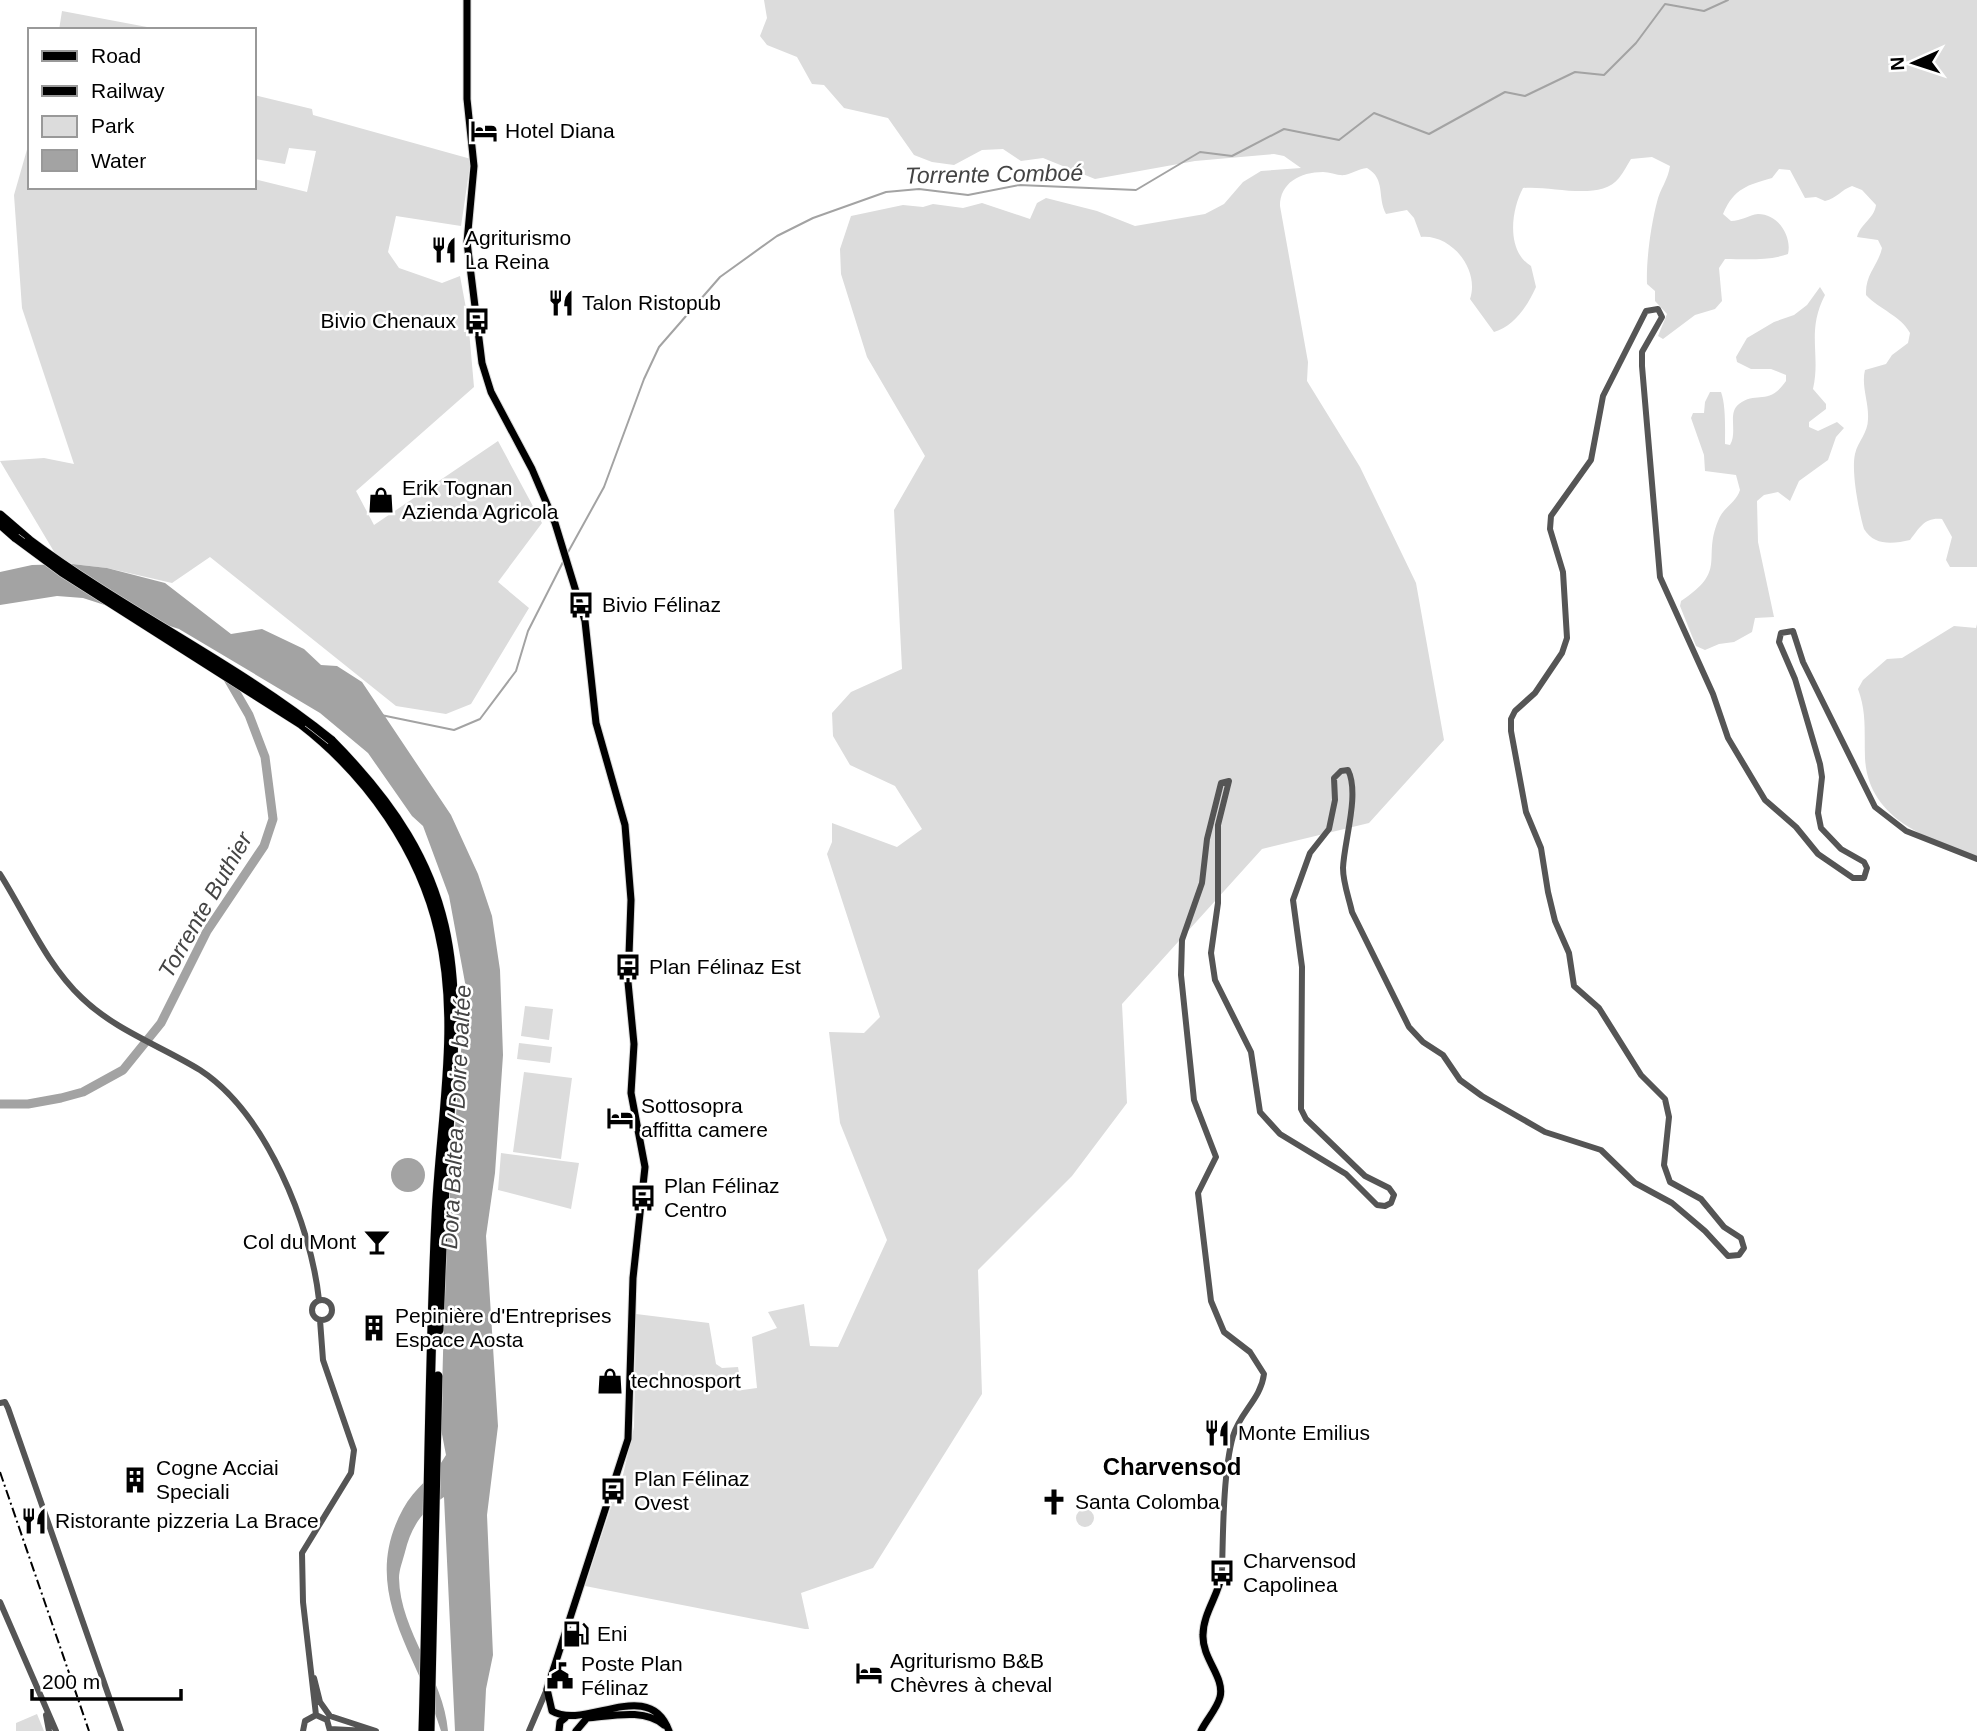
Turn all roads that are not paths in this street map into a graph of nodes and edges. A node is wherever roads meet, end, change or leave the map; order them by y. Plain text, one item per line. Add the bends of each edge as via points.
1 (467, 0) edge
2 (0, 515) edge
3 (0, 524) edge
4 (1977, 859) edge
5 (2, 877) edge
6 (319, 1300) junction
7 (320, 1320) junction
8 (0, 1403) edge
9 (435, 1413) junction
10 (1222, 1573) joint
11 (0, 1602) edge
12 (312, 1673) junction
13 (547, 1689) junction
14 (543, 1699) junction
15 (45, 1709) junction
16 (316, 1715) junction
17 (570, 1719) junction
18 (557, 1728) edge
19 (330, 1730) edge
20 (576, 1730) edge
21 (49, 1731) edge
22 (56, 1731) edge
23 (121, 1731) edge
24 (303, 1731) edge
25 (375, 1731) edge
26 (423, 1731) edge
27 (430, 1731) edge
28 (529, 1731) edge
29 (1201, 1731) edge

1 - 13 main road via 467,99 474,166 467,242 482,363 491,392 532,469 570,567 585,621 596,723 625,825 631,907 631,1093 645,1181 632,1289 628,1439
2 - 9 highway, bridge via 85,580 292,708 331,740 373,785 411,838 439,903 452,957 456,1037
3 - 9 highway, bridge via 82,586 301,724 356,775 404,841 430,901 444,957 449,1034 436,1217
4 - 10 street via 1906,831 1875,807 1803,662 1796,636 1789,630 1780,633 1779,642 1820,764 1819,821 1832,841 1864,862 1864,878 1853,878 1818,854 1759,791 1728,738 1660,577 1642,366 1646,342 1662,317 1658,309 1646,311 1603,396 1591,460 1550,516 1563,572 1567,638 1565,649 1535,693 1515,711 1511,731 1526,812 1541,848 1574,986 1599,1008 1641,1075 1665,1099 1669,1117 1664,1165 1670,1182 1701,1199 1741,1238 1744,1248 1739,1255 1728,1256 1672,1203 1635,1183 1601,1150 1545,1132 1482,1096 1409,1027 1352,912 1343,869 1352,801 1348,771 1334,778 1329,829 1310,853 1293,900 1302,967 1301,1109 1365,1176 1390,1188 1394,1195 1391,1203 1377,1205 1346,1174 1273,1127 1260,1112 1251,1052 1215,980 1211,953 1218,903 1217,834 1226,780 1217,788 1202,883 1182,940 1182,993 1194,1100 1216,1157 1198,1193 1210,1294 1224,1332 1250,1352 1264,1374 1261,1391 1241,1417 1230,1446
5 - 6 street via 67,982 107,1019 213,1080 255,1125 274,1158 310,1247
6 - 7 street via 312,1310
6 - 7 street via 332,1307 328,1318
7 - 12 street via 323,1360 354,1461 338,1497 302,1553
8 - 23 street via 5,1402 11,1418
9 - 26 highway
9 - 27 highway
10 - 29 main road via 1203,1635 1206,1660 1219,1682 1220,1695
11 - 15 street
12 - 16 street
12 - 25 street via 320,1702 330,1716
13 - 14 street
13 - 17 main road via 552,1711
14 - 18 main road
14 - 28 street
15 - 21 street
15 - 22 street
16 - 19 street via 325,1718
16 - 24 street via 305,1721
17 - 18 main road
17 - 20 main road
17 - 20 main road via 619,1708 651,1709 662,1716 669,1731 653,1716 641,1714 587,1718
19 - 25 street

